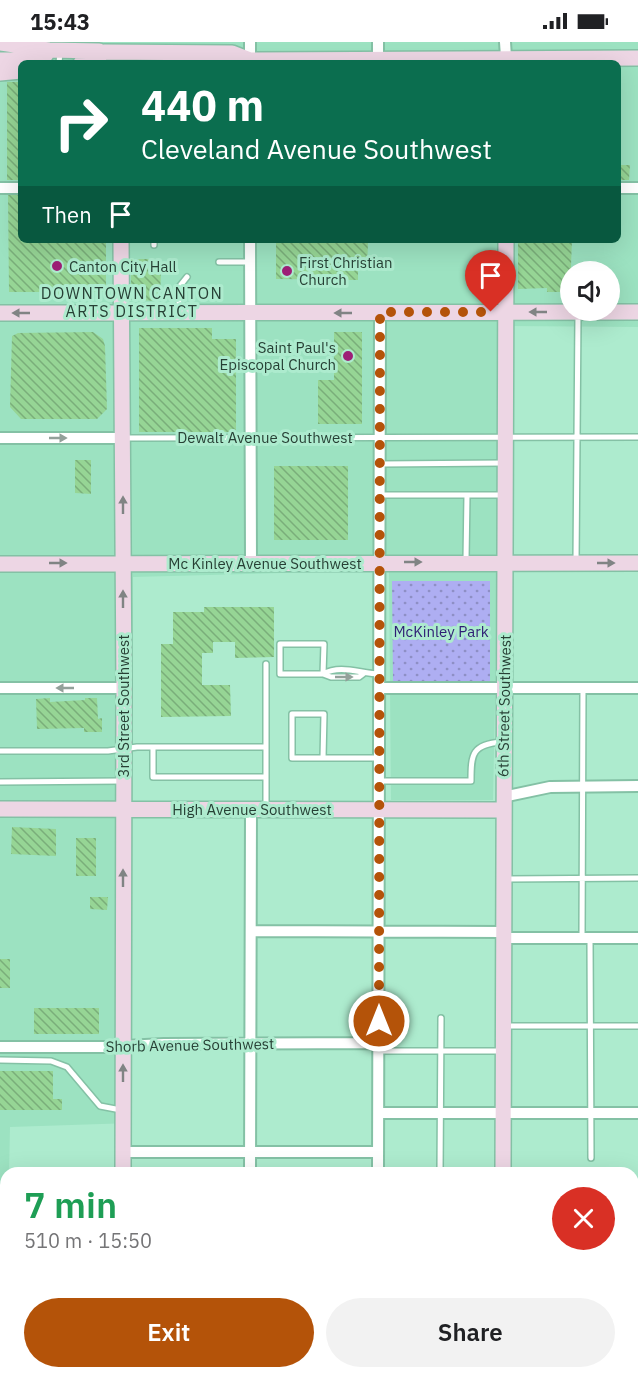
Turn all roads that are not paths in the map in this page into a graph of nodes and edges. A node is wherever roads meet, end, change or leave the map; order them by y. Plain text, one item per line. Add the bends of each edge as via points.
1 (250, 42) edge
2 (378, 42) edge
3 (0, 43) edge
4 (56, 54) edge
5 (199, 54) edge
6 (506, 54) edge
7 (120, 55) edge
8 (102, 57) edge
9 (378, 58) junction
10 (638, 58) edge
11 (0, 60) edge
12 (244, 60) edge
13 (248, 60) edge
14 (326, 60) edge
15 (18, 71) edge
16 (0, 73) edge
17 (0, 188) edge
18 (18, 188) edge
19 (621, 188) edge
20 (638, 188) edge
21 (121, 243) edge
22 (250, 243) edge
23 (506, 243) edge
24 (219, 262) dead end
25 (250, 262) junction
26 (187, 277) dead end
27 (380, 312) junction
28 (506, 312) junction
29 (560, 312) edge
30 (620, 312) edge
31 (638, 312) edge
32 (0, 313) edge
33 (179, 313) junction
34 (251, 313) junction
35 (122, 314) junction
36 (578, 321) edge
37 (380, 437) junction
38 (506, 437) junction
39 (577, 437) junction
40 (638, 437) edge
41 (0, 438) edge
42 (123, 438) junction
43 (251, 438) junction
44 (506, 463) junction
45 (380, 464) junction
46 (380, 495) junction
47 (467, 495) junction
48 (506, 495) junction
49 (251, 562) junction
50 (380, 562) junction
51 (466, 562) junction
52 (505, 562) junction
53 (576, 562) junction
54 (123, 563) junction
55 (638, 563) edge
56 (0, 564) edge
57 (266, 664) dead end
58 (323, 674) junction
59 (380, 674) junction
60 (0, 688) edge
61 (123, 688) junction
62 (380, 688) junction
63 (504, 688) junction
64 (583, 688) junction
65 (638, 688) edge
66 (504, 742) junction
67 (153, 747) junction
68 (266, 747) junction
69 (123, 749) junction
70 (0, 751) edge
71 (380, 758) junction
72 (323, 759) junction
73 (266, 777) junction
74 (123, 781) junction
75 (380, 781) junction
76 (0, 782) edge
77 (583, 786) junction
78 (638, 786) edge
79 (503, 803) junction
80 (0, 809) edge
81 (258, 809) junction
82 (380, 809) junction
83 (123, 810) junction
84 (584, 878) junction
85 (638, 878) edge
86 (503, 879) junction
87 (251, 931) junction
88 (380, 931) junction
89 (503, 935) junction
90 (586, 938) junction
91 (638, 938) edge
92 (441, 1018) dead end
93 (503, 1026) junction
94 (591, 1026) junction
95 (638, 1026) edge
96 (250, 1043) junction
97 (123, 1045) junction
98 (0, 1047) edge
99 (379, 1047) junction
100 (503, 1050) junction
101 (440, 1051) junction
102 (0, 1060) edge
103 (123, 1111) junction
104 (379, 1113) junction
105 (440, 1113) junction
106 (502, 1113) junction
107 (591, 1113) junction
108 (638, 1113) edge
109 (123, 1152) junction
110 (250, 1152) junction
111 (378, 1152) junction
112 (591, 1158) dead end
113 (123, 1167) edge
114 (250, 1167) edge
115 (378, 1167) edge
116 (440, 1167) edge
117 (502, 1167) edge

1 - 13 street
2 - 9 street
3 - 4 street
4 - 8 street
4 - 11 street via 42,60
5 - 7 street via 148,50
5 - 12 street via 232,53
6 - 9 street
6 - 10 street
7 - 8 street
9 - 14 street
15 - 16 street
17 - 18 street
19 - 20 street
21 - 35 street, 3rd Street Southwest
22 - 25 street
23 - 28 street, 6th Street Southwest
24 - 25 lane
25 - 34 street
26 - 33 lane via 179,287
27 - 28 street
27 -> 34 street
27 - 37 street
29 -> 28 street
28 - 38 street, 6th Street Southwest
30 - 31 street
35 -> 32 street
33 - 34 street
33 - 35 street
34 - 43 street
35 - 42 street, 3rd Street Southwest
36 - 39 lane
37 - 38 lane, Dewalt Avenue Southwest
37 - 43 lane, Dewalt Avenue Southwest
37 - 45 street
38 - 39 lane, Dewalt Avenue Southwest
38 - 44 street, 6th Street Southwest
39 - 40 lane, Dewalt Avenue Southwest
39 - 53 lane
41 -> 42 street, Dewalt Avenue Southwest
42 - 43 lane, Dewalt Avenue Southwest
54 -> 42 street, 3rd Street Southwest
43 - 49 street
44 - 45 lane
44 - 48 street, 6th Street Southwest
45 - 46 street
46 - 47 lane
46 - 50 street
47 - 48 lane
47 - 51 lane
48 - 52 street, 6th Street Southwest
49 - 50 street, Mc Kinley Avenue Southwest
49 - 54 street, Mc Kinley Avenue Southwest
50 -> 51 street, Mc Kinley Avenue Southwest
50 - 59 street
51 - 52 street, Mc Kinley Avenue Southwest
52 - 53 street, Mc Kinley Avenue Southwest
52 - 63 street, 6th Street Southwest
53 -> 55 street, Mc Kinley Avenue Southwest
56 -> 54 street, Mc Kinley Avenue Southwest
61 -> 54 street, 3rd Street Southwest
57 - 68 lane
58 - 58 lane via 324,644 280,644 280,674
58 - 59 lane
59 - 62 street
61 -> 60 street
61 - 69 street, 3rd Street Southwest
62 - 63 street
62 - 71 street
63 - 64 street
63 - 66 street, 6th Street Southwest
64 - 65 street
64 - 77 lane
66 - 75 lane via 477,748 471,758 471,781
66 - 79 street, 6th Street Southwest
67 - 68 lane
67 - 69 lane
67 - 73 lane via 153,777
68 - 73 lane
69 - 70 lane
69 - 74 street, 3rd Street Southwest
71 - 72 lane
71 - 75 street
72 - 72 lane via 292,758 292,714 324,714
73 - 81 lane
74 - 76 lane
74 - 83 street, 3rd Street Southwest
75 - 82 street
77 - 78 street, High Avenue Southwest
77 - 79 street, High Avenue Southwest via 550,787
77 - 84 lane
79 - 82 street, High Avenue Southwest
79 - 86 street, 6th Street Southwest
80 - 83 street, High Avenue Southwest
81 - 82 street, High Avenue Southwest
81 - 83 street, High Avenue Southwest
81 - 87 street
82 - 88 street
97 -> 83 street, 3rd Street Southwest
84 - 85 lane
84 - 86 lane
84 - 90 lane
86 - 89 street, 6th Street Southwest
87 - 88 street
87 - 96 street
88 - 89 street
88 - 99 street
89 - 90 street
89 - 93 street, 6th Street Southwest
90 - 91 street
90 - 94 lane
92 - 101 lane
93 - 94 lane
93 - 100 street, 6th Street Southwest
94 - 95 lane
94 - 107 lane
96 - 97 street, Shorb Avenue Southwest
96 - 99 street, Shorb Avenue Southwest
96 - 110 street
97 - 98 street, Shorb Avenue Southwest
103 -> 97 street, 3rd Street Southwest
99 - 101 lane, Shorb Avenue Southwest
99 - 104 street
100 - 101 lane, Shorb Avenue Southwest
100 - 106 street, 6th Street Southwest
101 - 105 lane
102 - 103 lane via 51,1061 67,1067 100,1106
103 - 109 street, 3rd Street Southwest
104 - 105 street
104 - 111 street
105 - 106 street
105 - 116 lane
106 - 107 street
106 - 117 street, 6th Street Southwest
107 - 108 street
107 - 112 lane
109 - 110 street
109 - 113 street, 3rd Street Southwest
110 - 111 street
110 - 114 street
111 - 115 street

